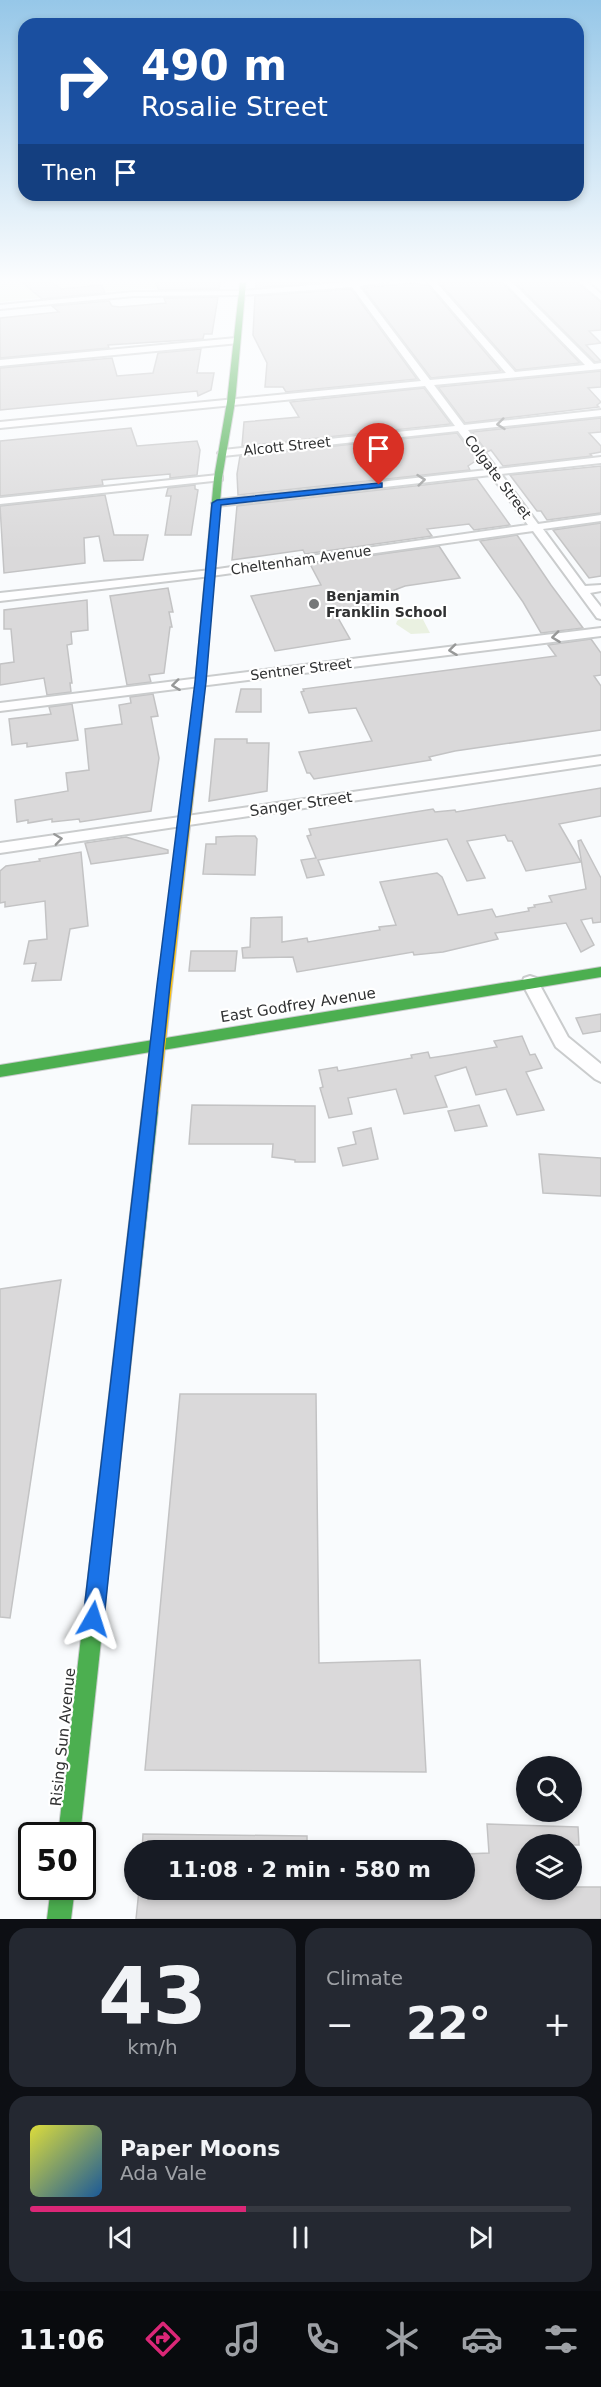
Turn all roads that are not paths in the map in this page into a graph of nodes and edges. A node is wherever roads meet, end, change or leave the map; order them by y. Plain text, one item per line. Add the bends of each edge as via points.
1 (233, 372) edge
2 (418, 372) edge
3 (510, 372) edge
4 (545, 372) edge
5 (513, 375) junction
6 (426, 383) junction
7 (231, 402) junction
8 (601, 413) edge
9 (0, 425) edge
10 (460, 428) junction
11 (223, 453) junction
12 (601, 460) edge
13 (495, 472) junction
14 (218, 478) junction
15 (0, 501) edge
16 (217, 503) junction
17 (601, 518) edge
18 (535, 526) junction
19 (211, 573) junction
20 (601, 588) edge
21 (582, 590) junction
22 (0, 597) edge
23 (601, 615) edge
24 (601, 632) edge
25 (201, 682) junction
26 (0, 707) edge
27 (601, 760) edge
28 (182, 821) junction
29 (0, 848) edge
30 (601, 972) edge
31 (530, 983) junction
32 (157, 1044) junction
33 (0, 1071) edge
34 (601, 1074) edge
35 (71, 1822) edge
36 (61, 1900) edge
37 (59, 1919) edge

1 - 7 main road, Rising Sun Avenue
2 - 6 street, Colgate Street
3 - 5 street
4 - 5 street
5 - 6 street
6 - 7 street
6 - 10 street, Colgate Street
7 - 9 street
7 - 11 main road, Rising Sun Avenue
8 -> 10 street, Alcott Street
10 - 11 street, Alcott Street
10 - 13 street, Colgate Street
11 - 14 main road, Rising Sun Avenue
12 - 13 street
16 -> 13 street
13 - 18 street, Colgate Street
14 - 15 street
14 - 16 main road, Rising Sun Avenue
16 - 19 main road, Rising Sun Avenue
17 - 18 street, Cheltenham Avenue
18 - 19 street, Cheltenham Avenue
18 - 21 street, Colgate Street
19 - 22 street, Cheltenham Avenue
19 - 25 main road, Rising Sun Avenue
20 - 21 street
21 - 23 street, Colgate Street
24 -> 25 street, Sentner Street
25 -> 26 street, Sentner Street
25 - 28 main road, Rising Sun Avenue
27 - 28 street, Sanger Street
29 -> 28 street, Sanger Street
28 - 32 main road, Rising Sun Avenue
30 - 31 main road, East Godfrey Avenue
31 - 32 main road, East Godfrey Avenue
31 - 34 street via 562,1042
32 - 33 main road, East Godfrey Avenue
32 - 35 main road, Rising Sun Avenue
36 - 37 main road

